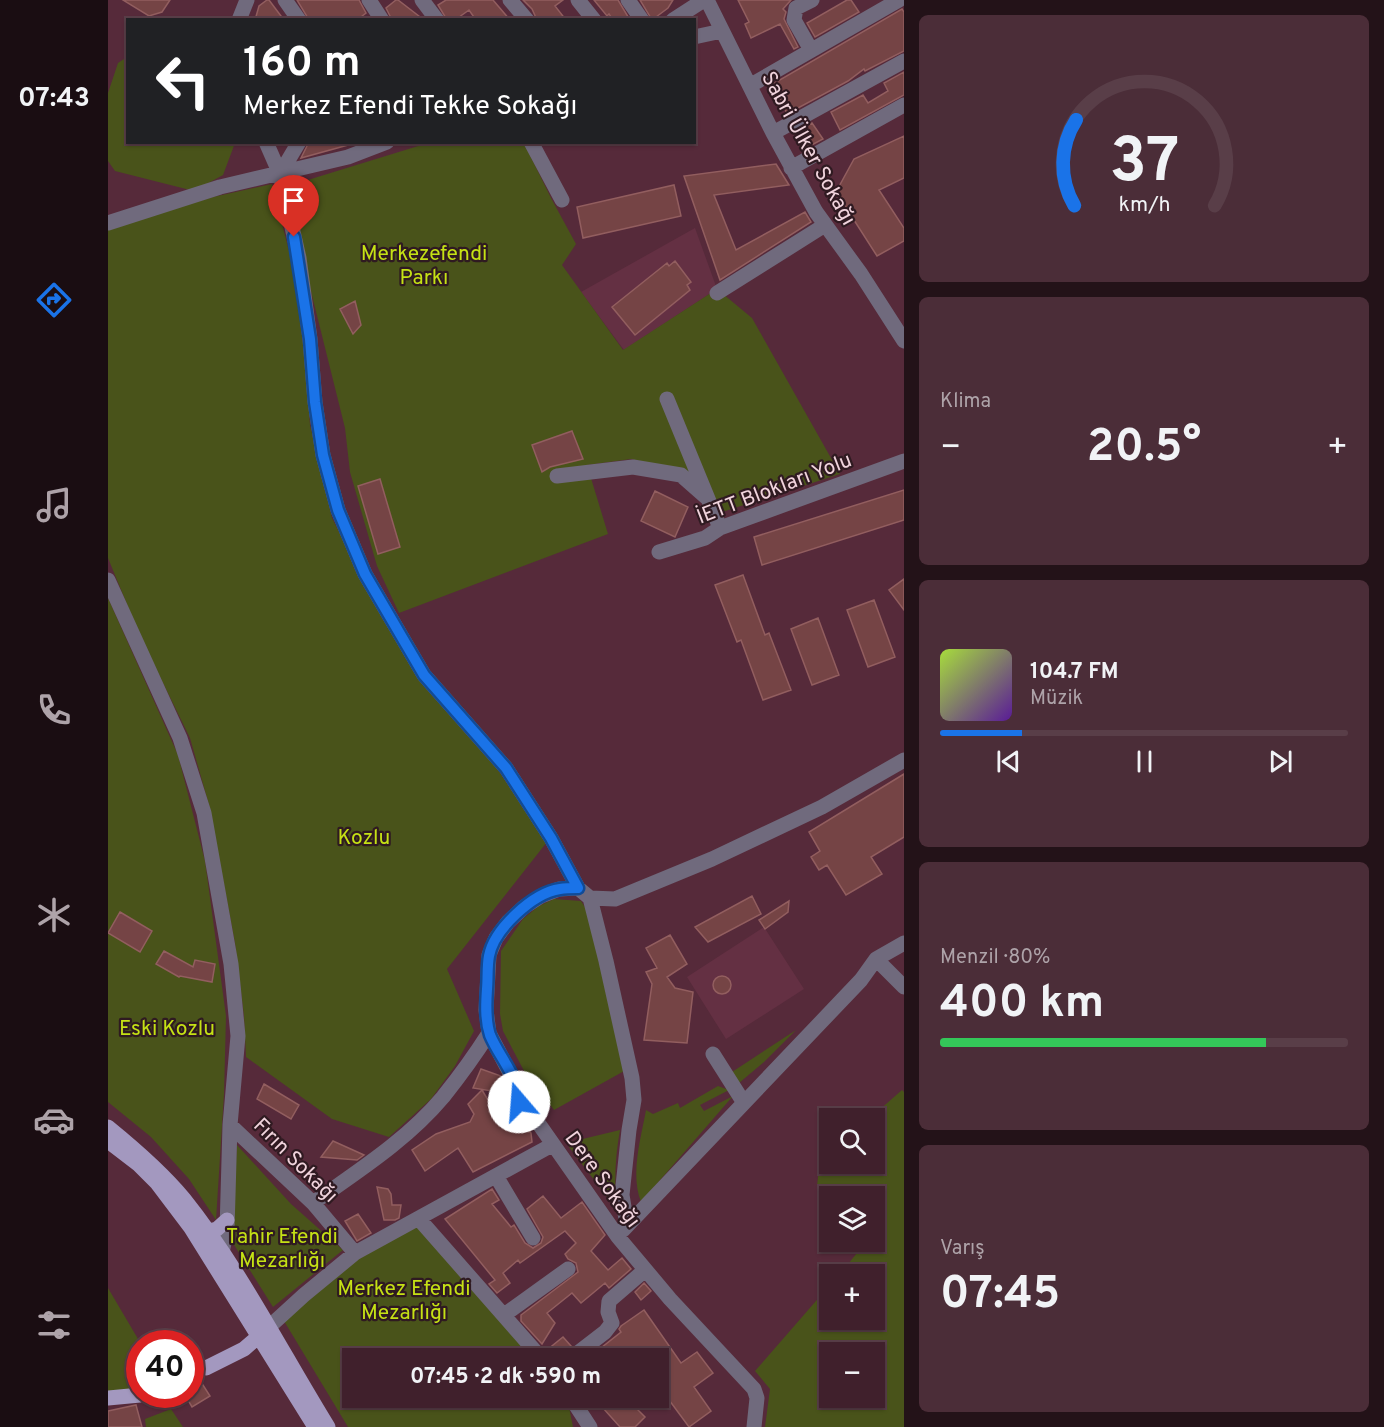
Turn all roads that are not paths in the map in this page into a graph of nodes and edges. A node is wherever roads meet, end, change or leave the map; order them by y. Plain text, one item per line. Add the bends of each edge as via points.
1 (247, 0) edge
2 (285, 0) edge
3 (369, 0) edge
4 (510, 0) edge
5 (578, 0) edge
6 (628, 0) edge
7 (705, 0) edge
8 (812, 0) edge
9 (899, 0) edge
10 (427, 2) edge
11 (240, 18) edge
12 (298, 18) edge
13 (381, 18) edge
14 (436, 18) edge
15 (525, 18) edge
16 (592, 18) edge
17 (641, 18) edge
18 (676, 18) edge
19 (722, 31) junction
20 (696, 37) edge
21 (811, 50) junction
22 (904, 61) edge
23 (751, 86) junction
24 (904, 105) edge
25 (773, 133) junction
26 (267, 144) edge
27 (298, 144) edge
28 (382, 144) edge
29 (532, 144) edge
30 (791, 168) junction
31 (280, 174) junction
32 (562, 200) dead end
33 (108, 223) edge
34 (825, 225) junction
35 (717, 293) dead end
36 (904, 341) edge
37 (667, 399) dead end
38 (904, 461) edge
39 (557, 476) dead end
40 (706, 497) junction
41 (720, 528) junction
42 (659, 552) dead end
43 (108, 580) edge
44 (904, 760) edge
45 (584, 893) junction
46 (904, 943) edge
47 (876, 959) junction
48 (904, 987) edge
49 (489, 1033) junction
50 (713, 1054) dead end
51 (744, 1103) junction
52 (230, 1125) junction
53 (108, 1127) edge
54 (108, 1141) edge
55 (552, 1145) junction
56 (496, 1176) junction
57 (313, 1203) junction
58 (419, 1219) junction
59 (227, 1220) junction
60 (622, 1231) junction
61 (207, 1232) junction
62 (533, 1238) dead end
63 (355, 1253) junction
64 (219, 1259) junction
65 (568, 1269) dead end
66 (645, 1270) junction
67 (504, 1315) junction
68 (264, 1332) junction
69 (532, 1348) edge
70 (584, 1348) edge
71 (204, 1370) edge
72 (126, 1396) edge
73 (108, 1398) edge
74 (578, 1408) edge
75 (315, 1427) edge
76 (328, 1427) edge
77 (590, 1427) edge
78 (754, 1427) edge

1 - 11 street
2 - 12 street
3 - 13 street
4 - 15 street
5 - 16 street
6 - 17 street
7 - 18 street
7 - 19 street, Sabri Ülker Sokağı
8 - 21 street via 796,8 794,20
9 - 21 street
10 - 14 street
19 - 20 street
19 - 23 street, Sabri Ülker Sokağı
21 - 23 street
22 - 25 street
23 - 25 street, Sabri Ülker Sokağı
24 - 30 street
25 - 30 street, Sabri Ülker Sokağı
26 - 31 street
27 - 31 street
28 - 31 street via 348,158
29 - 32 street
30 - 34 street, Sabri Ülker Sokağı
31 - 33 street via 220,187
31 - 45 street via 299,258 323,455 338,510 365,574 424,675 506,768
34 - 35 street
34 - 36 street, Sabri Ülker Sokağı
37 - 40 street
38 - 41 street, İETT Blokları Yolu
39 - 40 street via 633,466 681,476
40 - 41 street
41 - 42 street, İETT Blokları Yolu via 705,538
43 - 52 street via 180,738 204,813 231,964 238,1036
44 - 45 street via 822,807 712,859 615,899
45 - 49 street via 559,889 541,896 508,922 496,938 489,955
45 - 60 street via 609,971 632,1078 634,1100 622,1195
46 - 47 street
47 - 48 street
47 - 51 street via 861,980
49 - 55 street, Dere Sokağı via 519,1090 522,1110 534,1118
49 - 57 street via 442,1098 417,1123
50 - 51 street
51 - 60 street
52 - 57 street, Fırın Sokağı
52 - 59 street
53 - 61 main road via 159,1171
54 - 64 main road via 157,1184
55 - 56 street
55 - 60 street, Dere Sokağı
56 - 58 street
56 - 62 street
57 - 63 street, Fırın Sokağı
58 - 63 street
58 - 67 street
59 - 61 main road via 217,1230
59 - 64 street
60 - 66 street, Dere Sokağı
61 - 64 main road
63 - 68 street
64 - 68 main road
65 - 67 street
66 - 70 street via 609,1302 612,1323
66 - 78 street, Dere Sokağı via 754,1389
67 - 69 street
68 - 71 main road via 244,1349
68 - 75 main road
68 - 76 main road
72 - 73 main road
74 - 77 street

